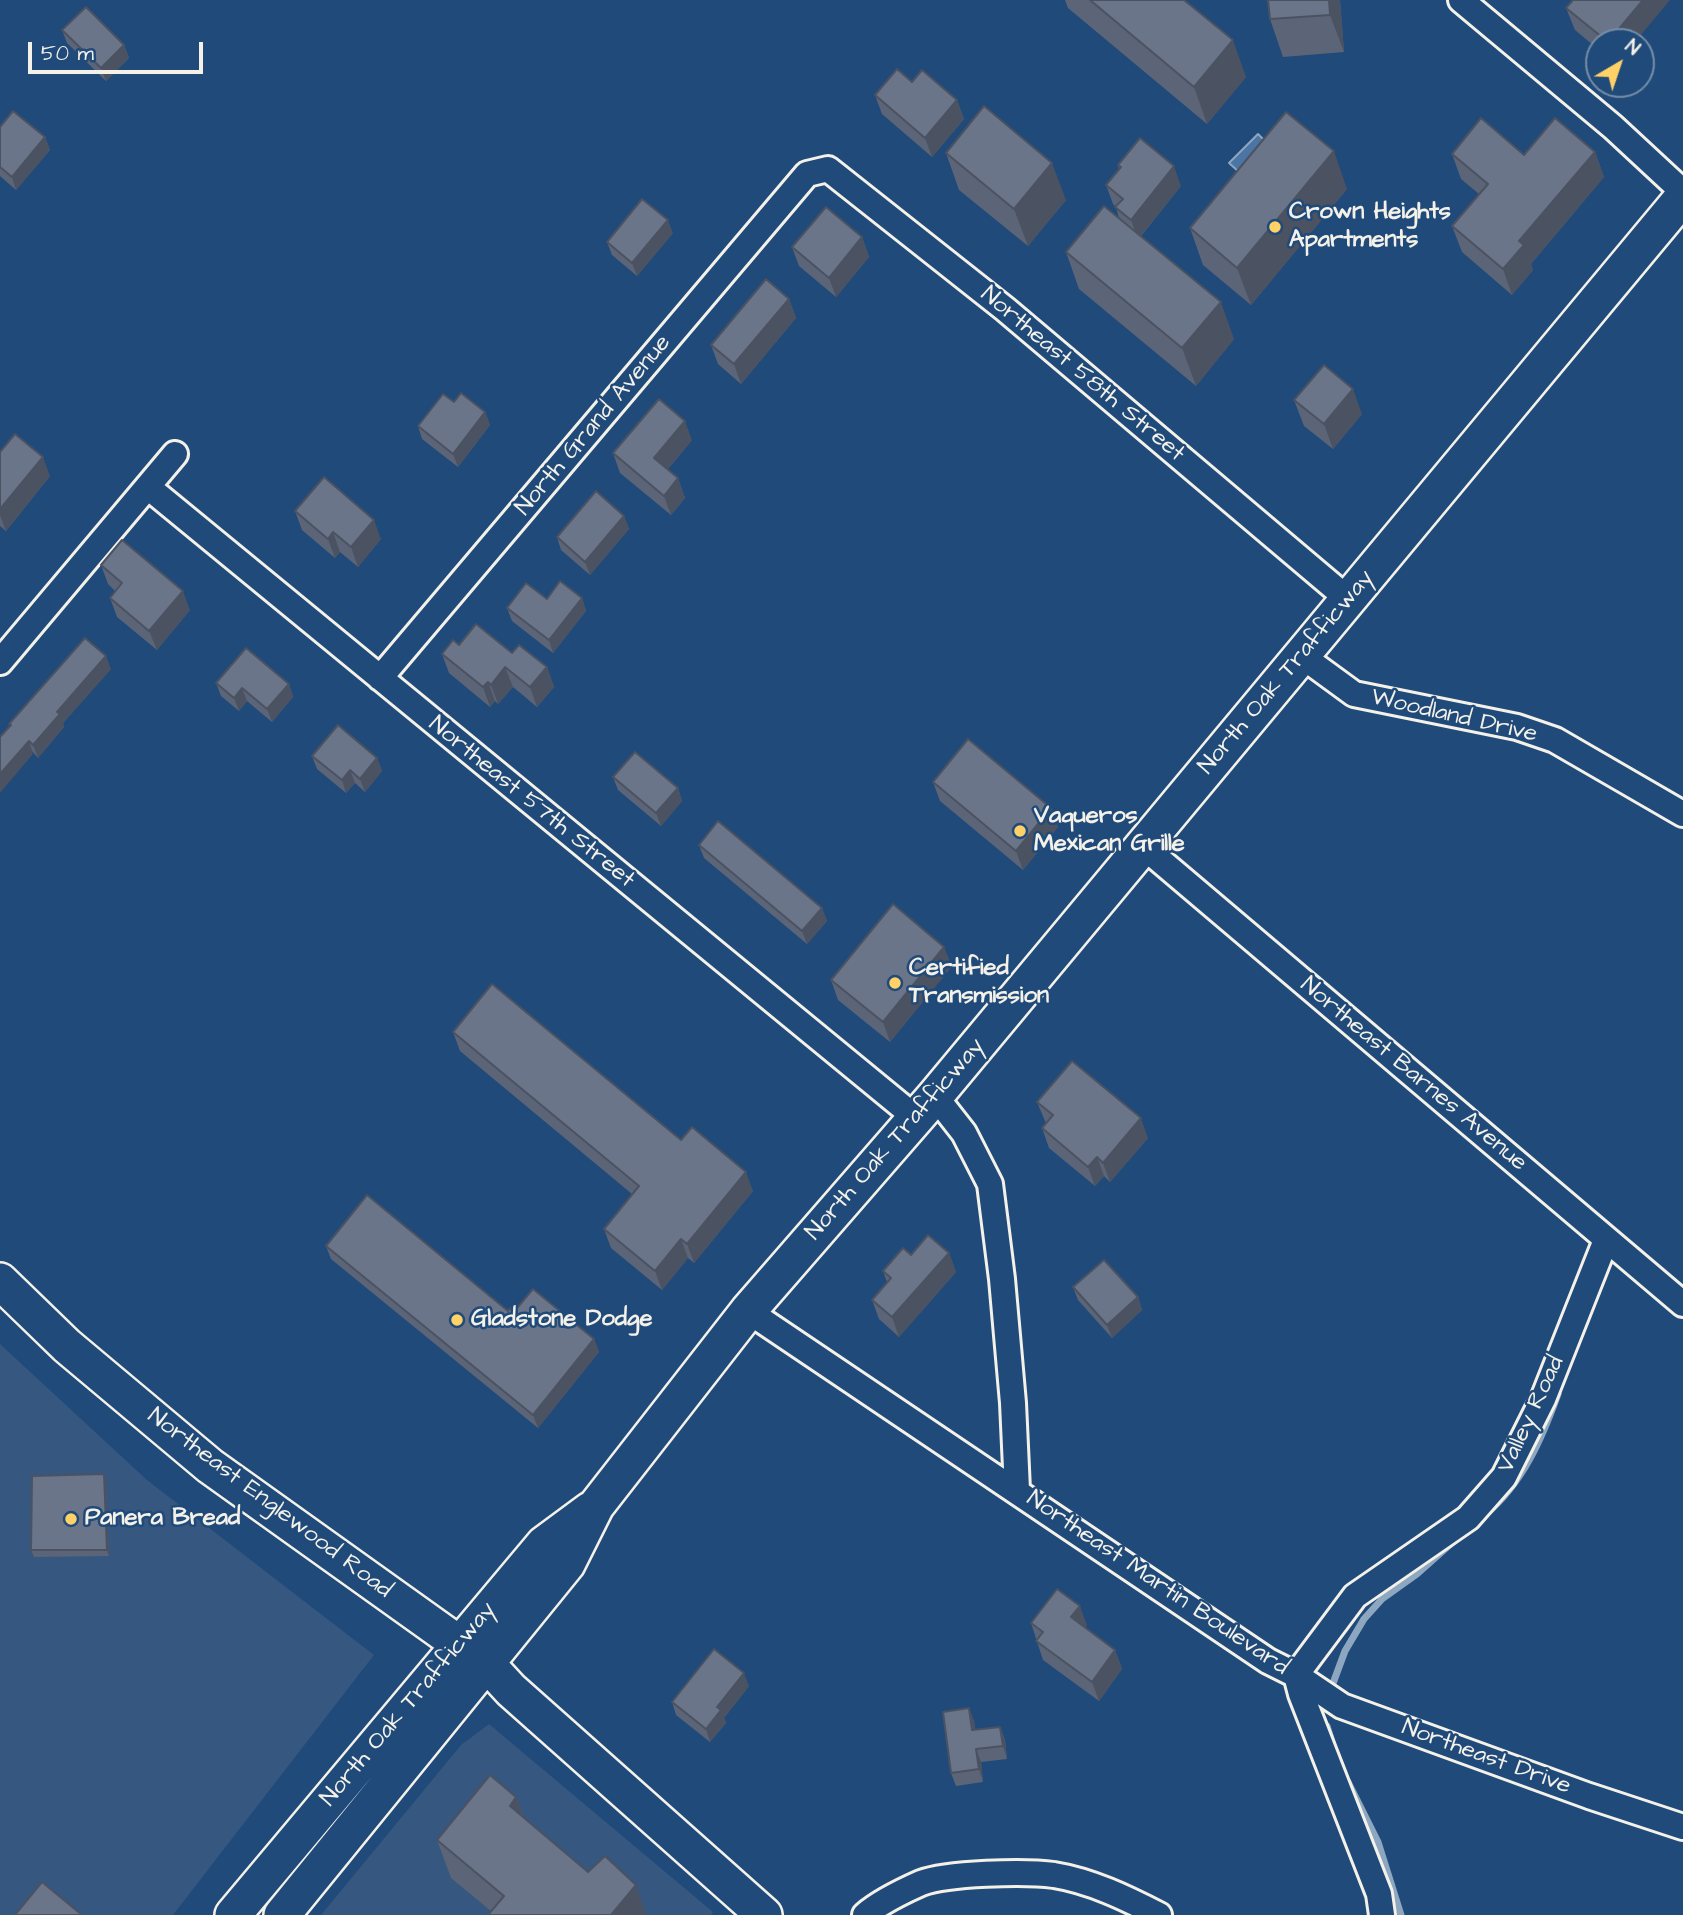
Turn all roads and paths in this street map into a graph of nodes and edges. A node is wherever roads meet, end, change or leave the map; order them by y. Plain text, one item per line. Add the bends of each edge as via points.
1 (1461, 0) edge
2 (807, 174) joint
3 (1683, 195) edge
4 (175, 454) dead end
5 (148, 487) junction
6 (1349, 600) junction
7 (1302, 656) junction
8 (0, 662) edge
9 (380, 678) junction
10 (1683, 814) edge
11 (1143, 846) junction
12 (925, 1107) junction
13 (1606, 1240) junction
14 (0, 1281) edge
15 (1683, 1304) edge
16 (748, 1311) junction
17 (1017, 1490) junction
18 (473, 1654) junction
19 (1296, 1675) junction
20 (1683, 1827) edge
21 (233, 1915) edge
22 (282, 1915) edge
23 (764, 1915) edge
24 (865, 1915) edge
25 (1158, 1915) edge
26 (1382, 1915) edge

1 - 3 street via 1613,127
2 - 6 street, Northeast 58th Street via 828,169 1005,309
2 - 9 street, North Grand Avenue
3 - 6 main road, North Oak Trafficway
4 - 5 street
5 - 8 street
5 - 9 street, Northeast 57th Street
6 - 7 main road, North Oak Trafficway
7 - 10 street, Woodland Drive via 1354,694 1517,727 1555,740
7 - 11 main road, North Oak Trafficway
9 - 12 street, Northeast 57th Street
11 - 12 main road, North Oak Trafficway
11 - 13 street, Northeast Barnes Avenue
12 - 16 main road, North Oak Trafficway
12 - 17 street, Northeast Martin Boulevard via 964,1133 990,1184 1006,1320
13 - 15 street, Northeast Barnes Avenue
13 - 19 street, Valley Road via 1543,1399 1504,1477 1468,1518 1355,1596
14 - 18 main road, Northeast Englewood Road via 67,1346 210,1466
16 - 17 street, Northeast Martin Boulevard
16 - 18 main road, North Oak Trafficway via 596,1506 544,1544
17 - 19 street, Northeast Martin Boulevard via 1268,1661
18 - 21 main road, North Oak Trafficway
18 - 22 main road, North Oak Trafficway
18 - 23 main road, Northeast Englewood Road
19 - 20 street, Northeast Drive via 1342,1706
19 - 26 street, Northeast Martin Boulevard via 1379,1894
24 - 25 street via 923,1882 1002,1874 1054,1875 1098,1887

